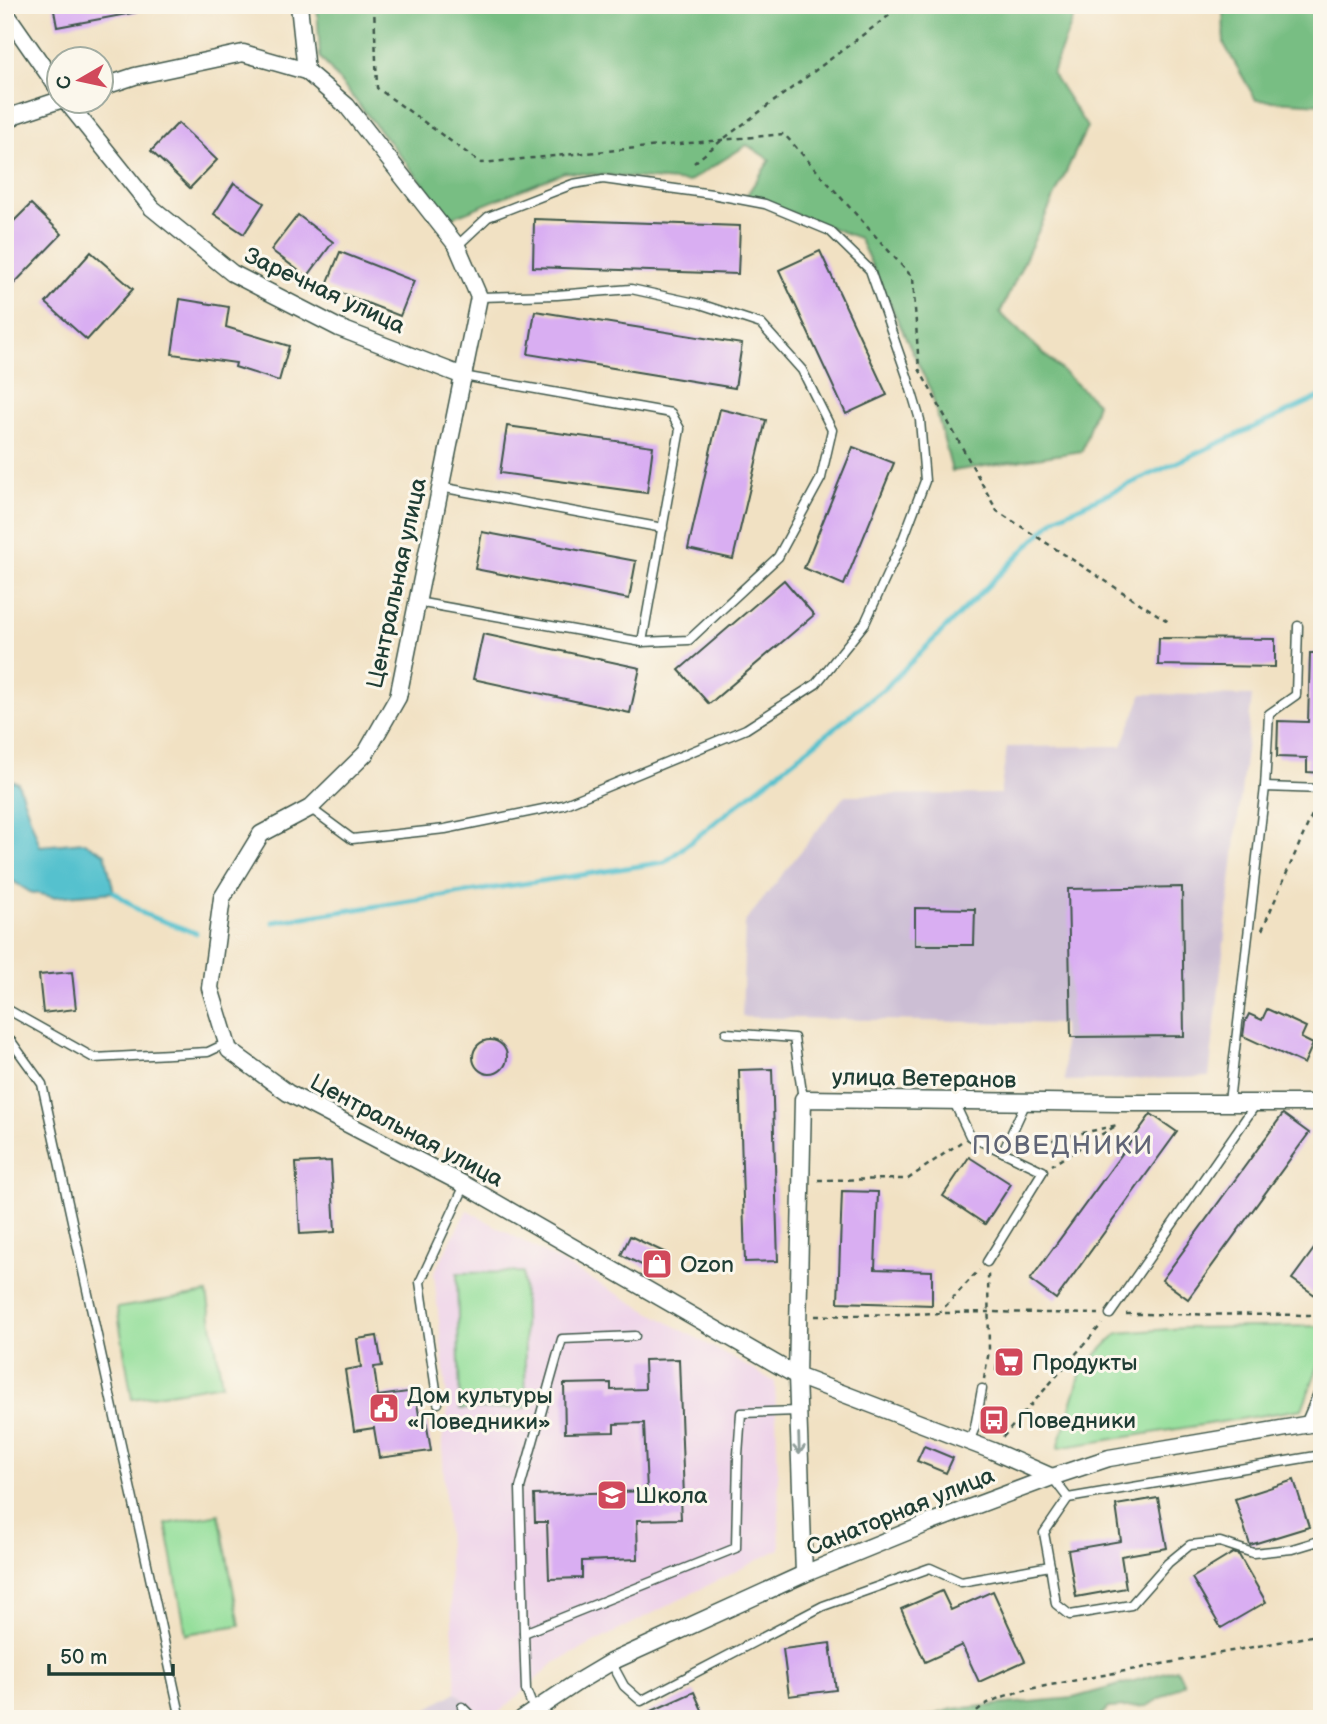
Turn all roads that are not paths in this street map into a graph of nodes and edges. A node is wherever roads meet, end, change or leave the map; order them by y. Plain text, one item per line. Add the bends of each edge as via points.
1 (299, 5) edge
2 (5, 12) edge
3 (46, 71) edge
4 (306, 71) junction
5 (116, 82) edge
6 (46, 105) edge
7 (78, 116) edge
8 (5, 125) edge
9 (457, 246) junction
10 (480, 297) junction
11 (463, 376) junction
12 (440, 487) junction
13 (663, 528) junction
14 (417, 602) junction
15 (1298, 626) dead end
16 (642, 642) junction
17 (1265, 787) junction
18 (1322, 790) edge
19 (310, 808) junction
20 (5, 1008) edge
21 (726, 1033) dead end
22 (5, 1038) edge
23 (227, 1043) junction
24 (803, 1099) junction
25 (953, 1101) junction
26 (1026, 1102) junction
27 (1230, 1102) junction
28 (1258, 1102) junction
29 (1322, 1102) edge
30 (1003, 1152) junction
31 (465, 1185) junction
32 (987, 1262) road end
33 (1110, 1314) road end
34 (635, 1336) dead end
35 (797, 1376) junction
36 (1322, 1384) edge
37 (982, 1389) road end
38 (438, 1403) dead end
39 (798, 1412) junction
40 (1322, 1422) edge
41 (1304, 1424) junction
42 (969, 1442) junction
43 (1322, 1455) edge
44 (1052, 1476) junction
45 (1068, 1498) junction
46 (1322, 1540) edge
47 (1050, 1566) junction
48 (804, 1574) junction
49 (524, 1633) junction
50 (611, 1662) junction
51 (462, 1707) dead end
52 (528, 1714) edge
53 (181, 1719) edge
54 (474, 1719) edge

1 - 4 street
2 - 3 street
4 - 5 street via 243,53
4 - 9 street via 347,106
6 - 8 street via 15,115
7 - 11 street, Заречная улица via 152,208 232,273 340,328
9 - 10 street
9 - 19 lane via 488,217 573,184 603,179 765,204 830,231 870,270 920,420 925,481 865,623 816,684 746,729 563,805 445,829 352,839
10 - 11 street, Центральная улица
10 - 16 lane via 631,289 761,324 802,370 832,430 821,478 778,557 689,640
11 - 12 street, Центральная улица
11 - 13 lane via 671,413 680,429
12 - 13 lane
12 - 14 street, Центральная улица
13 - 16 lane
14 - 16 lane
14 - 19 street, Центральная улица via 398,697 366,752
15 - 17 lane via 1296,695 1269,714
17 - 18 lane
17 - 27 lane
19 - 23 street, Центральная улица via 261,834 222,898 210,988
20 - 23 lane via 94,1058 208,1052
21 - 24 lane via 794,1038
22 - 53 lane via 42,1084
23 - 31 street, Центральная улица via 229,1050 288,1093
24 - 25 street, улица Ветеранов
24 - 35 street, улица Ветеранов
25 - 26 street, улица Ветеранов
25 - 30 lane via 970,1136
26 - 27 street, улица Ветеранов
26 - 30 lane
27 - 28 street, улица Ветеранов
28 - 29 street, улица Ветеранов
28 - 33 lane
30 - 32 lane via 1043,1171
31 - 35 street, Центральная улица
31 - 38 lane via 420,1282
34 - 49 lane via 562,1339 520,1488
35 - 39 street, улица Ветеранов
35 - 42 street, Центральная улица
36 - 41 lane
37 - 42 lane
39 -> 48 street, улица Ветеранов
39 - 49 lane via 741,1413 736,1548
40 - 41 street, Санаторная улица
41 - 44 street, Санаторная улица via 1109,1458
42 - 44 street, Центральная улица
43 - 45 lane
44 - 45 lane
44 - 48 street, Санаторная улица
45 - 47 lane via 1044,1533
46 - 47 lane via 1253,1553 1220,1542 1189,1545 1131,1605 1070,1615 1056,1604
47 - 50 lane via 961,1582 930,1568 822,1606 641,1701 624,1686
48 - 50 street, Санаторная улица
49 - 52 lane
50 - 52 street, Санаторная улица
51 - 54 lane

